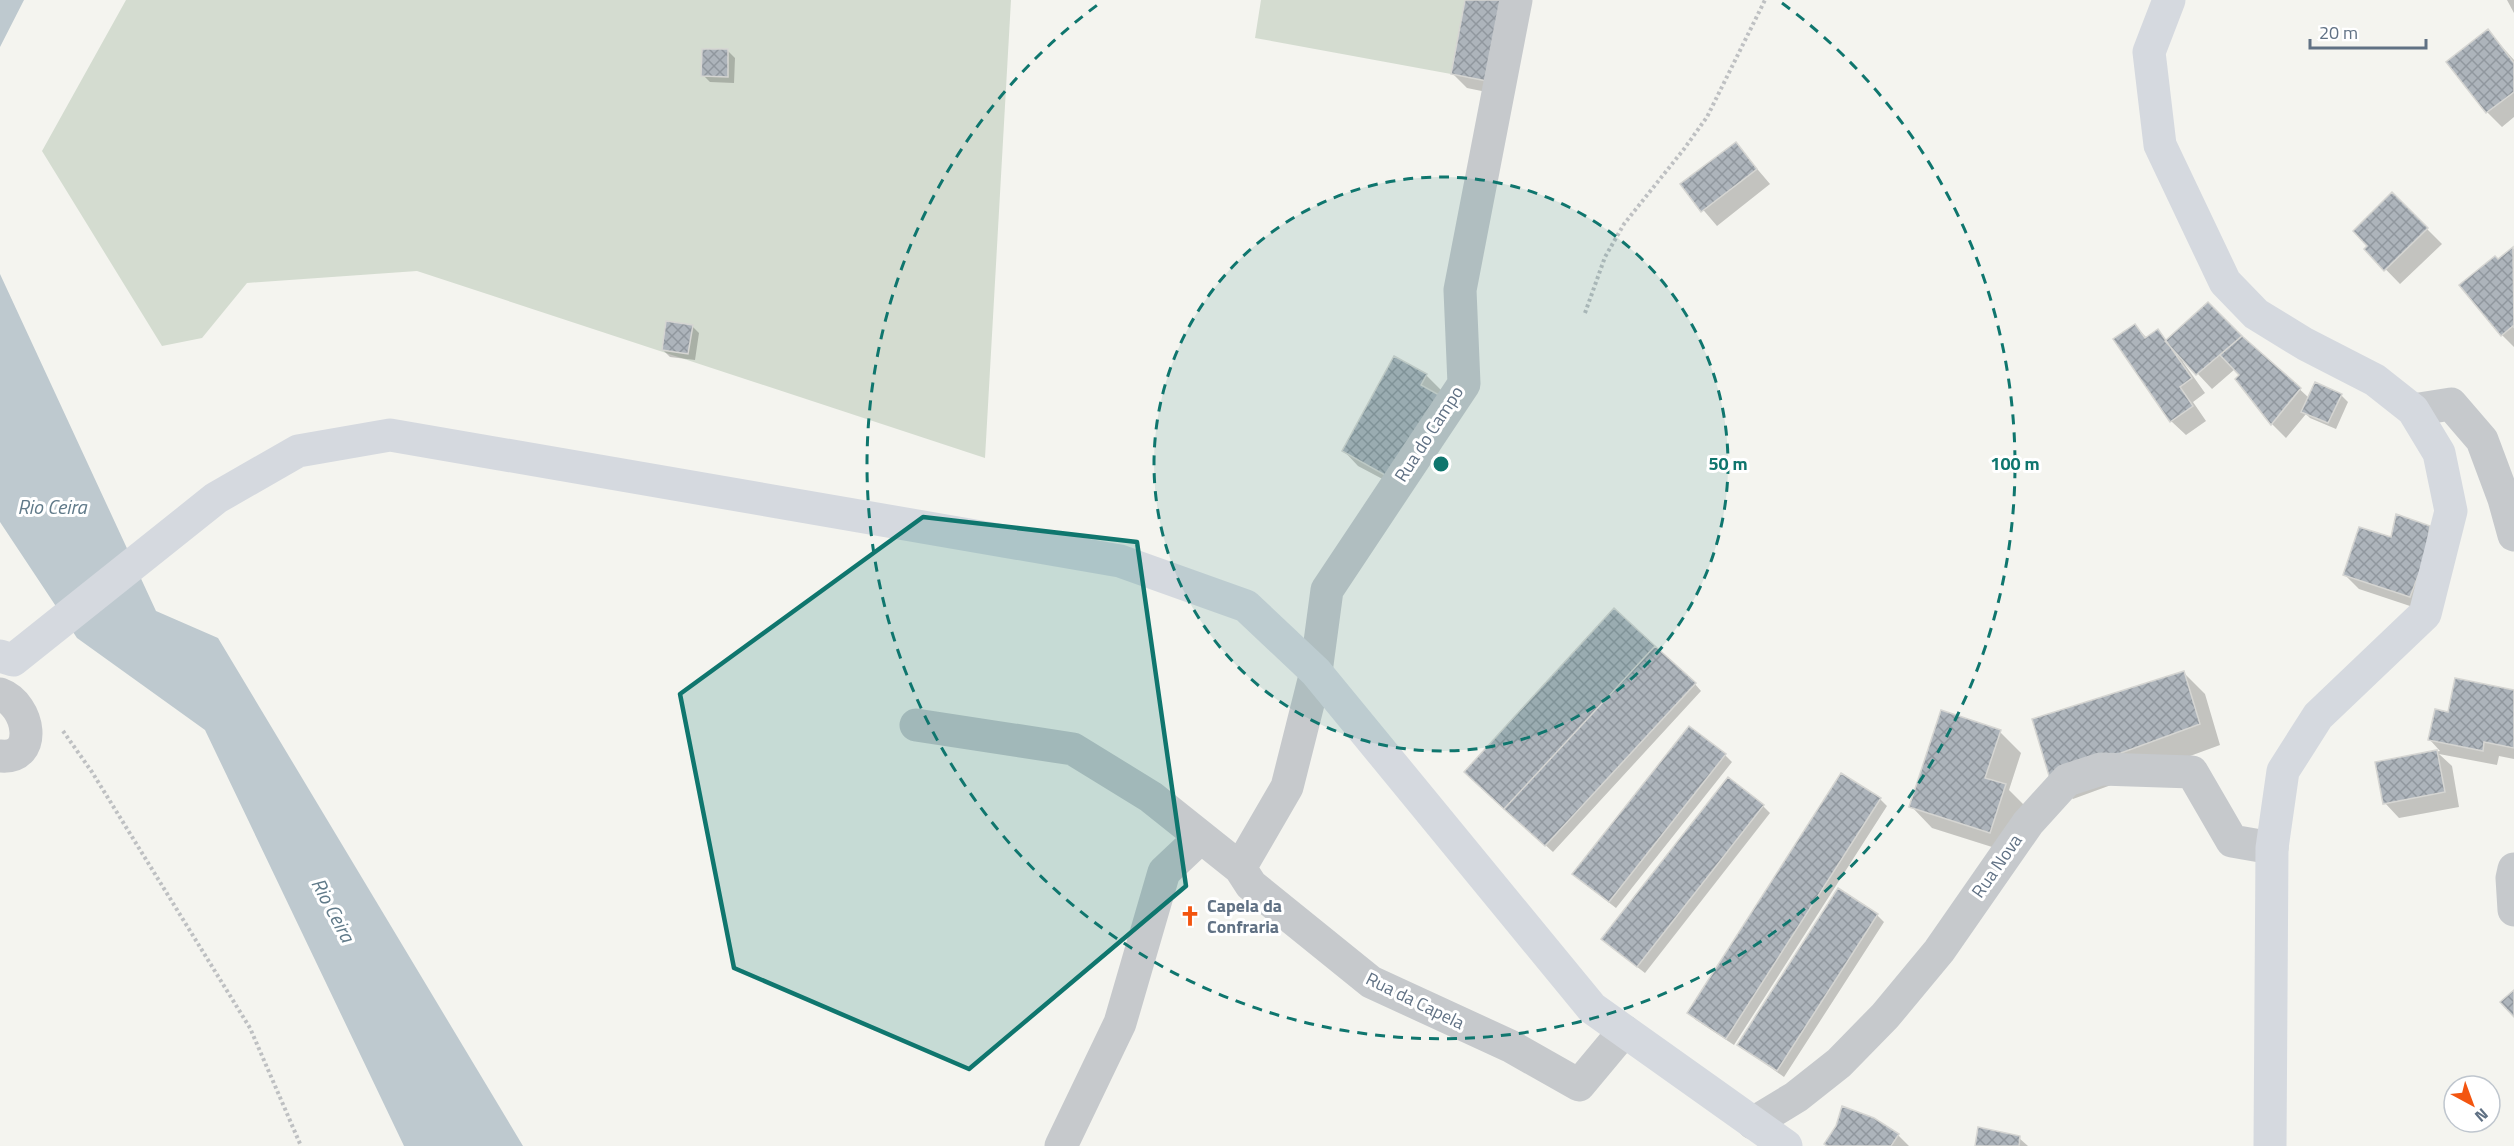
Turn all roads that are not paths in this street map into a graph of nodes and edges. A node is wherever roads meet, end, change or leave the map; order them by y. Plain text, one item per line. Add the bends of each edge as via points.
1 (1516, 0) edge
2 (2169, 0) edge
3 (2414, 410) junction
4 (2514, 535) edge
5 (0, 656) edge
6 (1316, 672) junction
7 (0, 694) edge
8 (916, 725) dead end
9 (0, 756) edge
10 (1200, 838) junction
11 (2272, 848) junction
12 (1239, 868) junction
13 (2514, 869) edge
14 (2514, 910) edge
15 (1624, 1031) junction
16 (1753, 1123) junction
17 (1061, 1146) edge
18 (1786, 1146) edge
19 (2270, 1146) edge

1 - 6 street, Rua do Campo via 1461,290 1464,384 1327,590
2 - 3 main road via 2150,52 2160,145 2225,282 2256,314 2375,380
3 - 4 street via 2451,404 2482,440
3 - 11 main road via 2439,453 2451,511 2425,614 2318,716 2283,771
5 - 6 main road via 13,660 216,498 298,451 390,435 1120,561 1246,606
6 - 12 street via 1287,787
6 - 15 main road via 1592,1008
7 - 9 street via 17,705 26,731 18,753
8 - 10 street via 1072,749 1151,797
10 - 12 street
10 - 17 street via 1164,872 1120,1023
11 - 16 street, Rua Nova via 2232,841 2192,772 2101,769 2067,780 2028,823 1939,951 1885,1016 1839,1063 1796,1097
11 - 19 main road
12 - 15 street, Rua da Capela via 1251,885 1371,982 1510,1046 1579,1085
13 - 14 street
15 - 16 main road
16 - 18 main road

